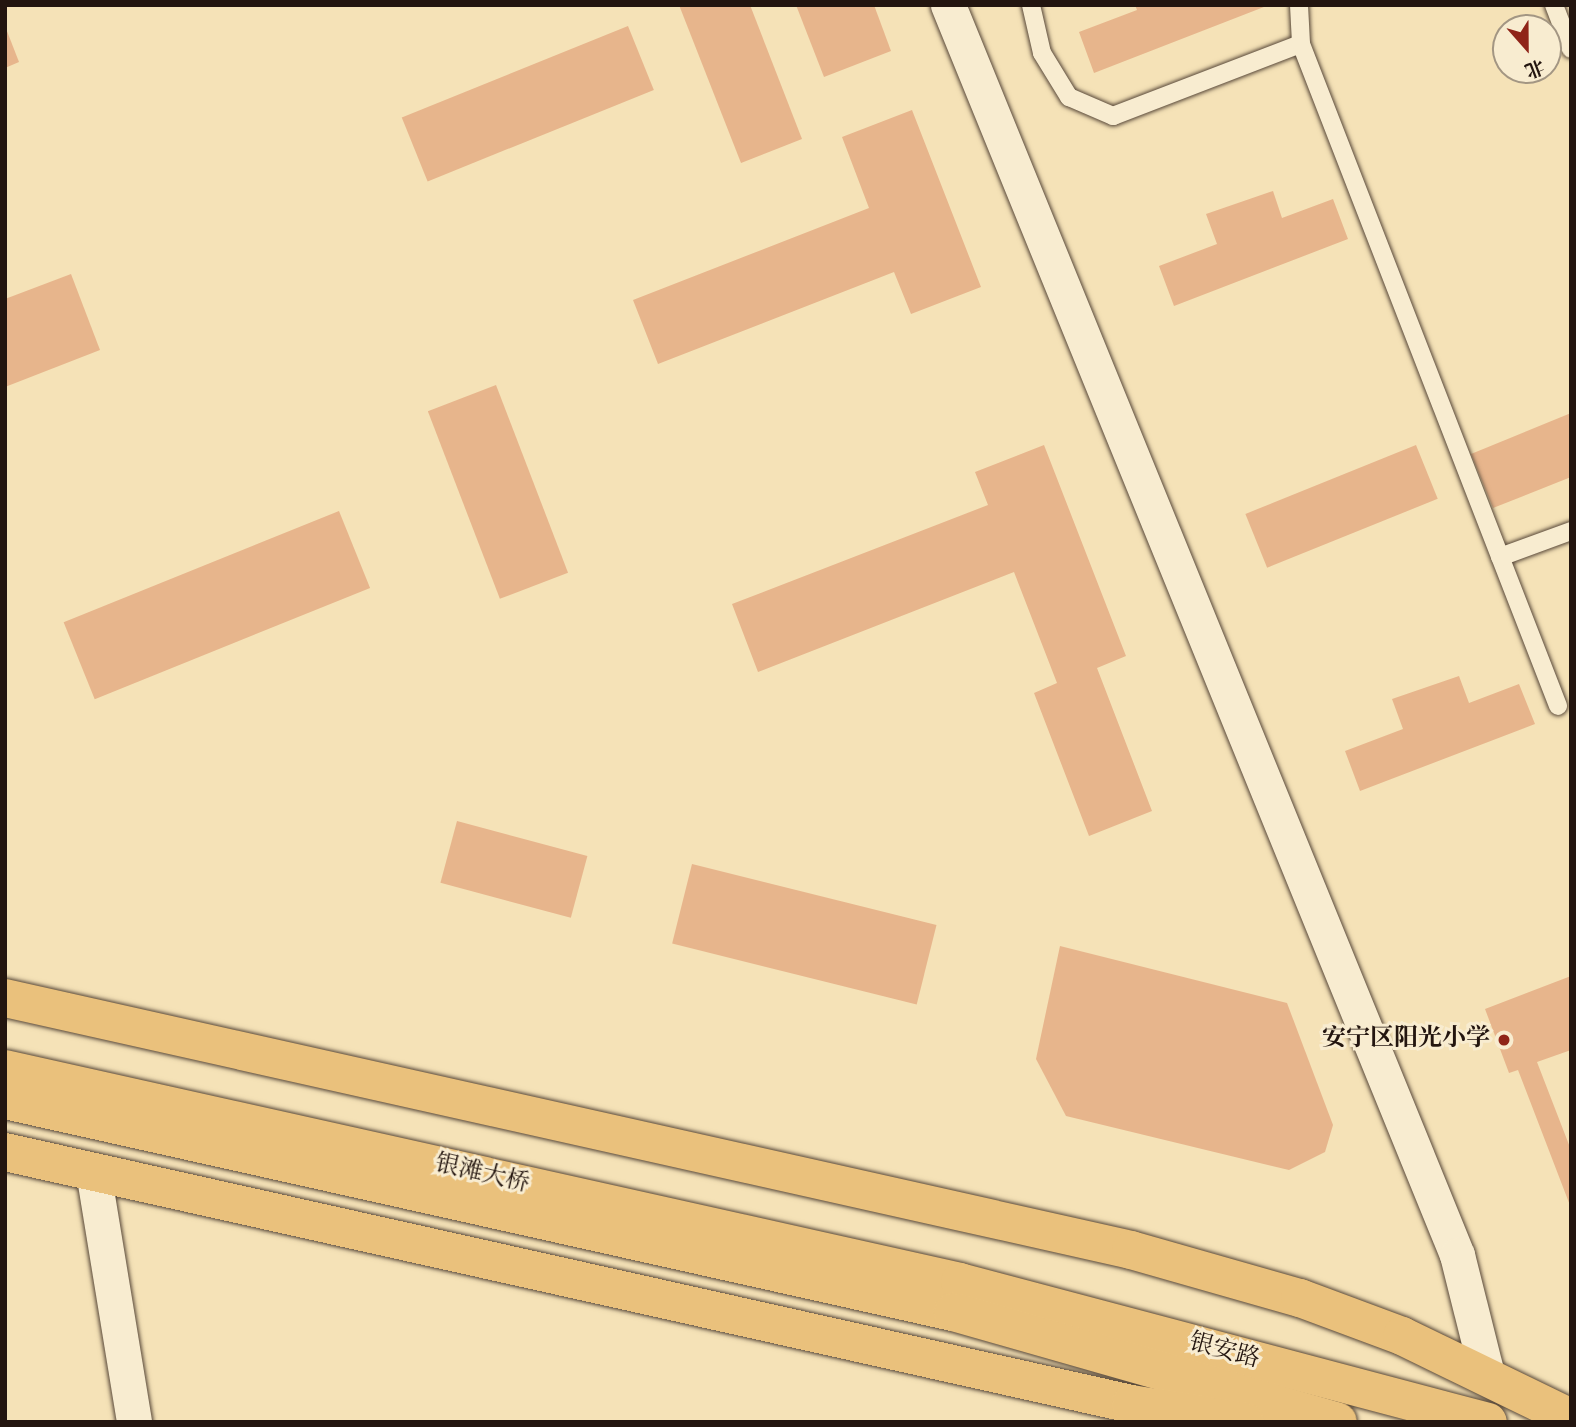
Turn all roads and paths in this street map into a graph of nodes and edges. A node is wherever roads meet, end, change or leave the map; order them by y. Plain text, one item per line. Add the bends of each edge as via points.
1 (948, 5) edge
2 (1031, 5) edge
3 (1299, 5) edge
4 (1554, 5) edge
5 (1301, 44) junction
6 (1571, 49) edge
7 (1571, 531) edge
8 (1500, 556) junction
9 (1558, 706) dead end
10 (5, 998) edge
11 (5, 1069) edge
12 (5, 1100) edge
13 (5, 1152) edge
14 (93, 1171) junction
15 (956, 1297) junction
16 (1487, 1374) junction
17 (1571, 1418) edge
18 (134, 1422) edge
19 (1245, 1422) edge
20 (1338, 1422) edge
21 (1488, 1422) edge

1 - 16 street via 1457,1255
2 - 5 lane via 1042,54 1069,97 1112,117
3 - 5 lane
4 - 6 lane
5 - 8 lane
7 - 8 lane
8 - 9 lane
10 - 16 main road via 1131,1250 1300,1298
11 - 15 main road, 银滩大桥
12 - 15 main road, 银滩大桥
13 - 14 main road
14 - 18 street
14 - 19 main road via 1131,1404
15 - 20 main road, 银安路
15 - 21 main road, 银安路
16 - 17 main road

